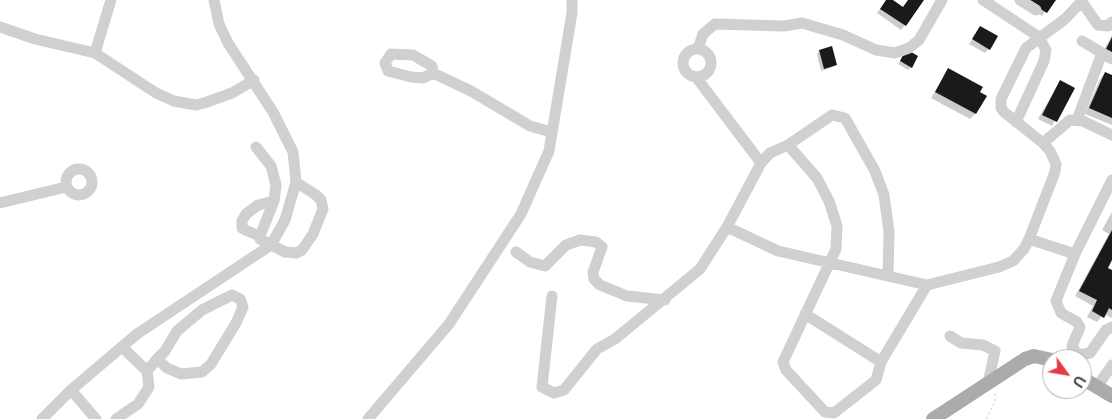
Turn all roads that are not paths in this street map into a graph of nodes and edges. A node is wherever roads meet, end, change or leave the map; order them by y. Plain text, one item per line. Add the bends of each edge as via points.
1 (111, 0) edge
2 (214, 0) edge
3 (572, 0) edge
4 (942, 0) edge
5 (983, 0) edge
6 (1020, 0) edge
7 (1082, 1) edge
8 (1036, 10) dead end
9 (1112, 22) edge
10 (0, 27) edge
11 (1040, 37) junction
12 (1082, 41) dead end
13 (698, 49) junction
14 (95, 53) junction
15 (1102, 53) junction
16 (1112, 59) edge
17 (433, 73) dead end
18 (696, 77) junction
19 (254, 80) junction
20 (1077, 120) junction
21 (1016, 122) junction
22 (551, 132) junction
23 (1112, 135) edge
24 (1043, 143) junction
25 (788, 145) junction
26 (256, 147) dead end
27 (761, 162) junction
28 (1112, 180) edge
29 (296, 182) junction
30 (66, 187) dead end
31 (274, 201) junction
32 (0, 203) edge
33 (727, 227) junction
34 (260, 236) junction
35 (1029, 239) junction
36 (271, 245) junction
37 (516, 252) dead end
38 (1075, 254) junction
39 (830, 262) junction
40 (888, 276) junction
41 (927, 285) junction
42 (552, 296) dead end
43 (665, 300) junction
44 (805, 314) junction
45 (1112, 327) edge
46 (950, 336) dead end
47 (122, 347) junction
48 (1042, 357) edge
49 (157, 359) junction
50 (881, 362) junction
51 (1112, 365) edge
52 (147, 372) junction
53 (988, 383) junction
54 (1092, 384) edge
55 (1098, 387) junction
56 (71, 390) junction
57 (1112, 396) edge
58 (42, 419) edge
59 (96, 419) edge
60 (116, 419) edge
61 (368, 419) edge
62 (933, 419) edge

1 - 14 street
2 - 19 street via 219,24 228,43
3 - 22 street
4 - 13 street via 919,40 895,53 876,50 843,35 802,23 784,26 715,24 703,34
5 - 11 street
6 - 8 street
7 - 9 street via 1098,25 1108,26
7 - 11 street via 1065,19
10 - 14 street
11 - 21 street via 1045,44 1046,56
11 - 21 street via 1022,53 1001,99 1001,108
12 - 15 street
13 - 18 street via 708,54 711,62 707,73
13 - 18 street via 687,53 682,64 688,75
14 - 19 street via 156,93 180,102 206,102
15 - 16 street
15 - 20 street
17 - 22 street via 521,121
18 - 27 street
19 - 29 street via 288,139
20 - 23 street
20 - 24 street via 1063,124
21 - 24 street
22 - 61 street via 542,170 521,214 496,254 430,348
24 - 35 street via 1054,158 1055,172
25 - 27 street
25 - 39 street via 817,178 834,214 837,238
25 - 40 street via 832,115 848,121 884,195 889,232
26 - 31 street via 271,166 276,185
27 - 33 street
28 - 38 street
29 - 36 street via 285,220
29 - 36 street via 321,200 320,218 302,250 285,252
30 - 32 street
31 - 34 street
31 - 34 street via 258,205 242,220 242,228
33 - 39 street via 772,250
33 - 43 street via 700,269
34 - 36 street
35 - 38 street
35 - 41 street via 1020,255 1006,264
36 - 47 street via 156,320
37 - 43 street via 530,262 545,266 566,245 580,240 596,242 602,247 594,279 626,296
38 - 45 street via 1056,301 1061,313 1080,327 1072,346 1074,352 1083,356 1090,353 1106,330
39 - 40 street
39 - 44 street
40 - 41 street
41 - 50 street
42 - 43 street via 542,387 554,393 564,390 597,349
44 - 50 street
44 - 50 street via 783,366 825,412 834,412 874,382
46 - 53 street via 961,343 983,346 994,352
47 - 52 street
47 - 56 street
48 - 53 main road via 1029,357
49 - 49 street via 177,331 202,310 232,295 240,299 243,307 236,323 211,364 202,372 181,374
49 - 52 street
51 - 55 street
52 - 60 street via 150,380 146,393 138,404
53 - 62 main road
54 - 55 main road
55 - 57 main road
56 - 58 street
56 - 59 street

